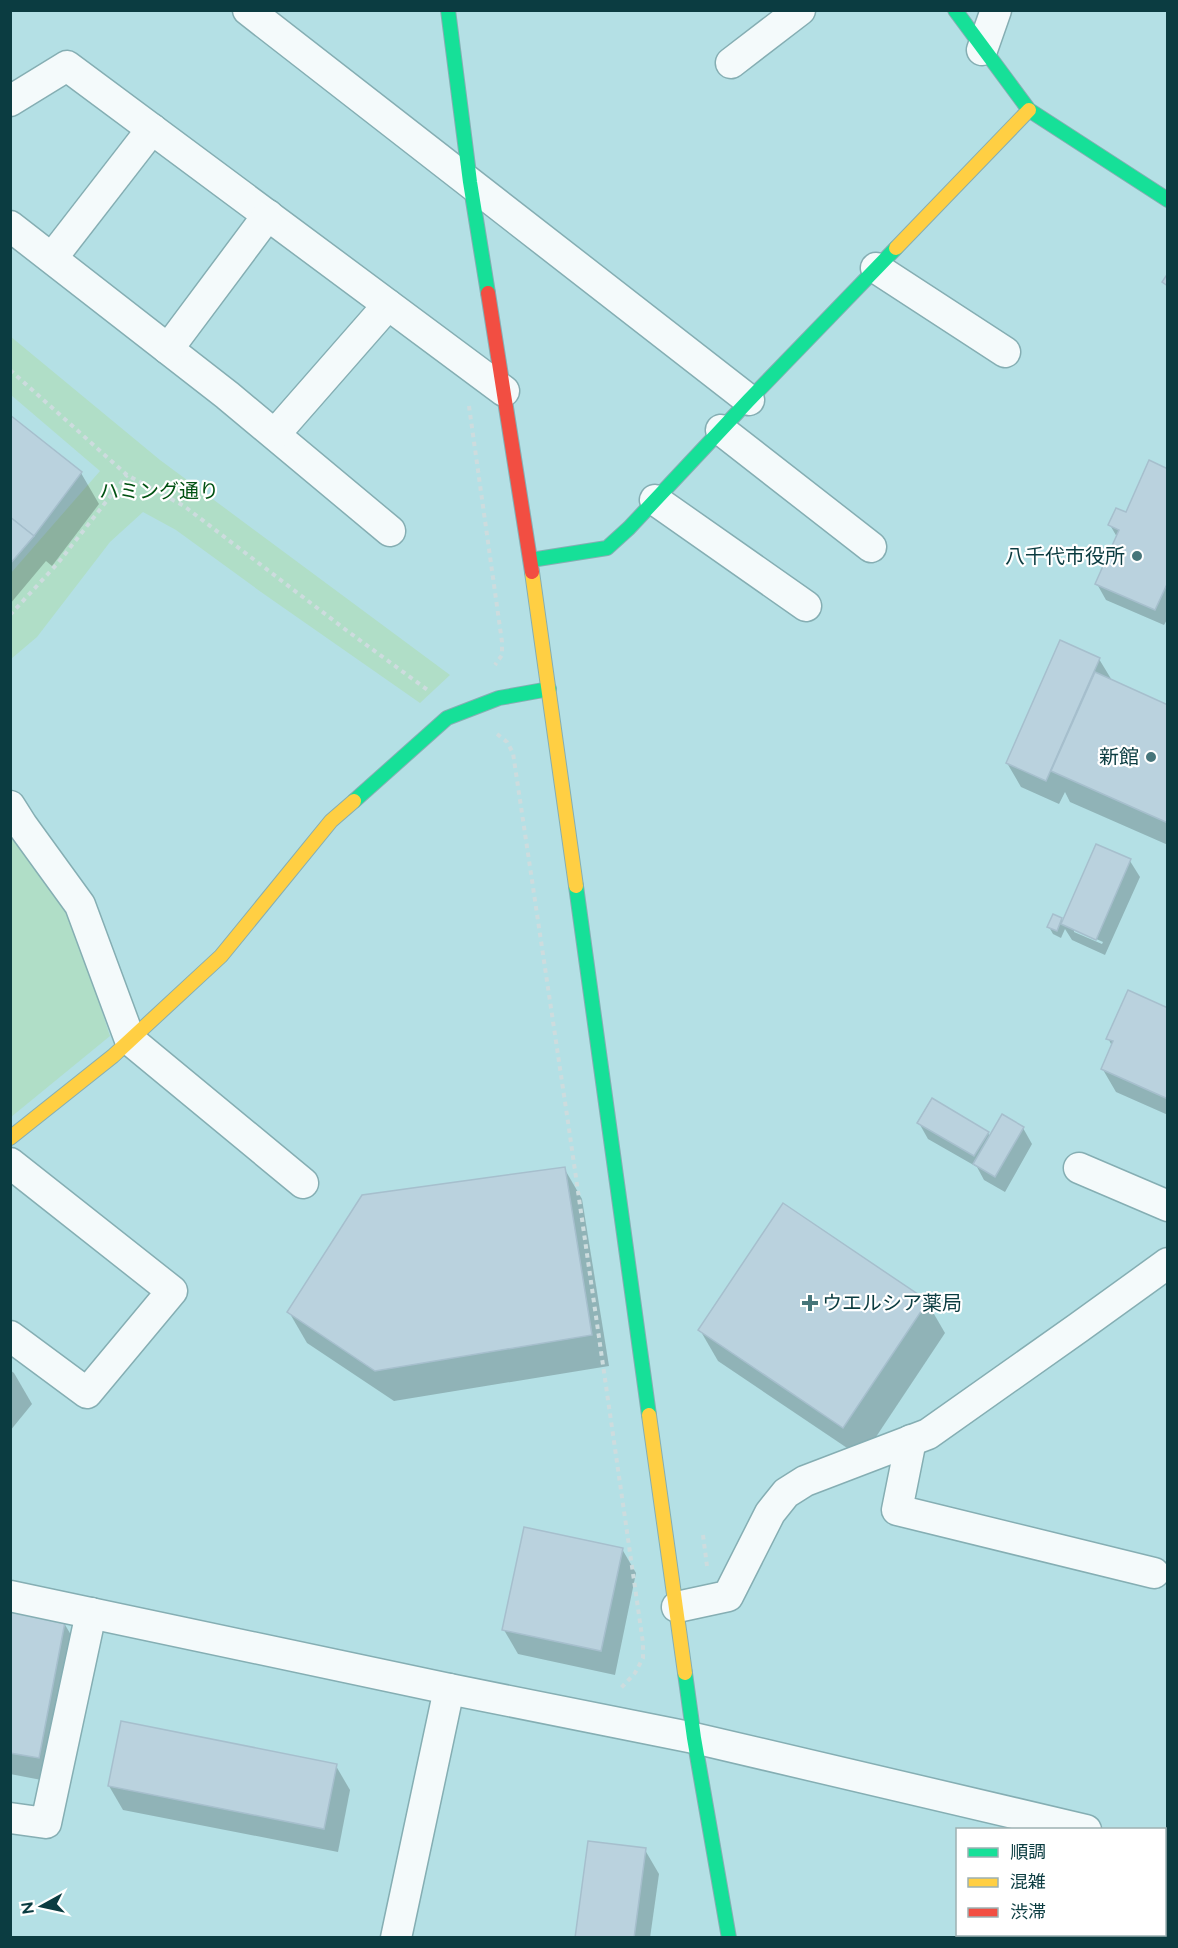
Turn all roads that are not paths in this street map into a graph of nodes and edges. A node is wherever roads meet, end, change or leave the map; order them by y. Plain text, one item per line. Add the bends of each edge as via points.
1 (248, 10) edge
2 (448, 10) edge
3 (800, 10) edge
4 (955, 10) edge
5 (996, 10) edge
6 (982, 50) junction
7 (732, 63) dead end
8 (10, 100) edge
9 (1029, 110) junction
10 (152, 129) junction
11 (470, 182) junction
12 (1167, 200) edge
13 (268, 216) junction
14 (10, 226) edge
15 (52, 258) junction
16 (876, 268) junction
17 (388, 305) junction
18 (168, 349) junction
19 (1005, 352) dead end
20 (504, 391) junction
21 (749, 400) junction
22 (721, 430) junction
23 (275, 434) junction
24 (655, 500) junction
25 (390, 531) dead end
26 (872, 547) dead end
27 (531, 560) junction
28 (806, 606) dead end
29 (549, 689) junction
30 (10, 806) edge
31 (130, 1040) junction
32 (10, 1138) edge
33 (10, 1163) edge
34 (1079, 1168) dead end
35 (303, 1183) dead end
36 (1167, 1206) edge
37 (1167, 1263) edge
38 (10, 1336) edge
39 (911, 1440) junction
40 (1154, 1573) dead end
41 (10, 1596) edge
42 (677, 1607) junction
43 (91, 1613) junction
44 (449, 1689) junction
45 (694, 1738) junction
46 (10, 1818) edge
47 (1026, 1823) edge
48 (1069, 1828) edge
49 (396, 1938) edge
50 (729, 1938) edge

1 - 11 street
2 - 11 street
3 - 7 street
4 - 6 street
5 - 6 street
6 - 9 street
8 - 10 street via 67,66
9 - 12 street
9 - 16 street
10 - 13 street
10 - 15 street
11 - 20 street
11 - 21 street
13 - 17 street
13 - 18 street
14 - 15 street
15 - 18 street
16 - 19 street
16 - 21 street
17 - 20 street
17 - 23 street
18 - 23 street
20 - 27 street
21 - 22 street
22 - 24 street
22 - 26 street
23 - 25 street
24 - 27 street via 607,548
24 - 28 street
27 - 29 street
29 - 31 street via 499,698 447,718 331,821 221,956
29 - 42 street
30 - 31 street via 80,905
31 - 32 street
31 - 35 street
33 - 38 street via 172,1291 87,1393
34 - 36 street
37 - 39 street via 928,1434
39 - 40 street via 897,1510
39 - 42 street via 805,1481 786,1493 770,1513 728,1596
41 - 43 street
42 - 45 street
43 - 44 street
43 - 46 street via 46,1823
44 - 45 street
44 - 49 street
45 - 47 street
45 - 50 street
47 - 48 street

